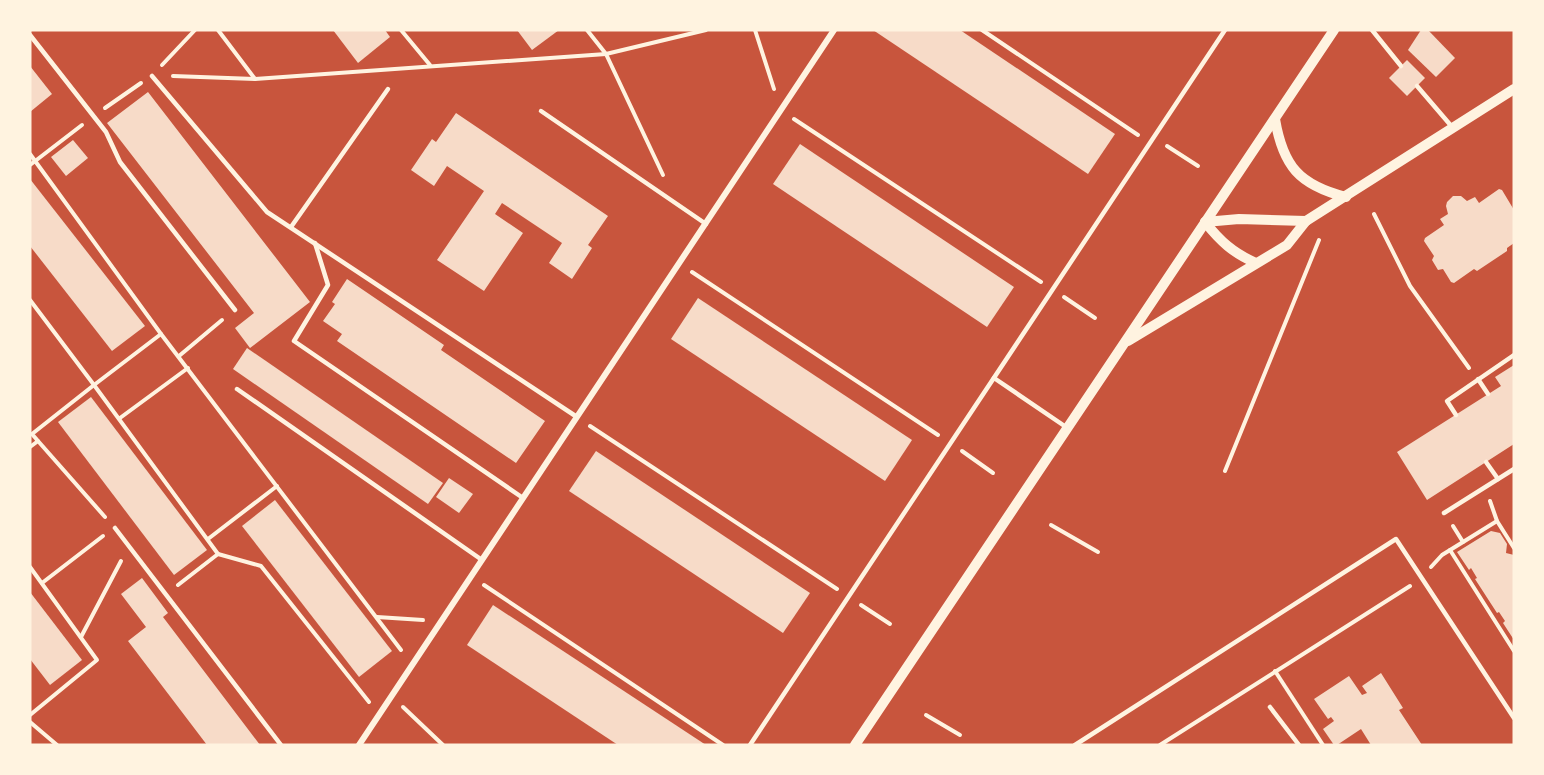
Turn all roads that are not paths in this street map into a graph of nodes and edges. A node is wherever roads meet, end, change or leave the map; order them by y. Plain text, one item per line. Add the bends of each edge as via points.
1 (834, 30) edge
2 (1225, 30) edge
3 (1334, 30) edge
4 (1372, 30) edge
5 (30, 36) edge
6 (1401, 66) dead end
7 (152, 75) road end
8 (1417, 86) dead end
9 (388, 89) dead end
10 (1514, 89) edge
11 (541, 111) dead end
12 (1275, 119) junction
13 (1453, 128) junction
14 (1346, 196) junction
15 (1306, 221) junction
16 (1205, 222) junction
17 (706, 224) junction
18 (291, 227) junction
19 (315, 242) junction
20 (1256, 263) junction
21 (235, 310) road end
22 (1125, 342) junction
23 (1514, 355) edge
24 (994, 378) junction
25 (1478, 380) junction
26 (237, 389) dead end
27 (1488, 394) dead end
28 (1456, 415) dead end
29 (577, 417) junction
30 (1068, 428) junction
31 (1486, 462) dead end
32 (1514, 469) edge
33 (1498, 479) junction
34 (523, 498) junction
35 (1444, 513) dead end
36 (115, 528) road end
37 (482, 560) junction
38 (1270, 707) dead end
39 (1514, 717) edge
40 (281, 745) edge
41 (359, 745) edge
42 (750, 745) edge
43 (855, 745) edge
44 (1075, 745) edge
45 (1299, 745) edge

1 - 17 street
2 - 24 lane
3 - 12 street
4 - 6 lane
5 - 21 lane via 106,132 120,162
7 - 18 lane via 267,212
8 - 13 lane
9 - 18 lane
10 - 13 street
11 - 17 lane
12 - 14 street via 1283,153 1294,169 1324,191
12 - 16 street
13 - 14 street
14 - 15 street
15 - 16 street
15 - 20 street via 1287,245
16 - 20 street via 1238,256
16 - 22 street
17 - 29 street
18 - 19 lane
19 - 29 lane
19 - 34 lane via 328,285 294,341
20 - 22 street
22 - 30 street
23 - 25 lane
24 - 30 lane
24 - 42 lane
25 - 27 lane
25 - 28 lane via 1447,401
26 - 37 lane
29 - 34 street
30 - 43 street
31 - 33 lane
32 - 33 lane
33 - 35 lane
34 - 37 street
36 - 40 lane
37 - 41 street
38 - 45 lane
39 - 44 lane via 1396,538

